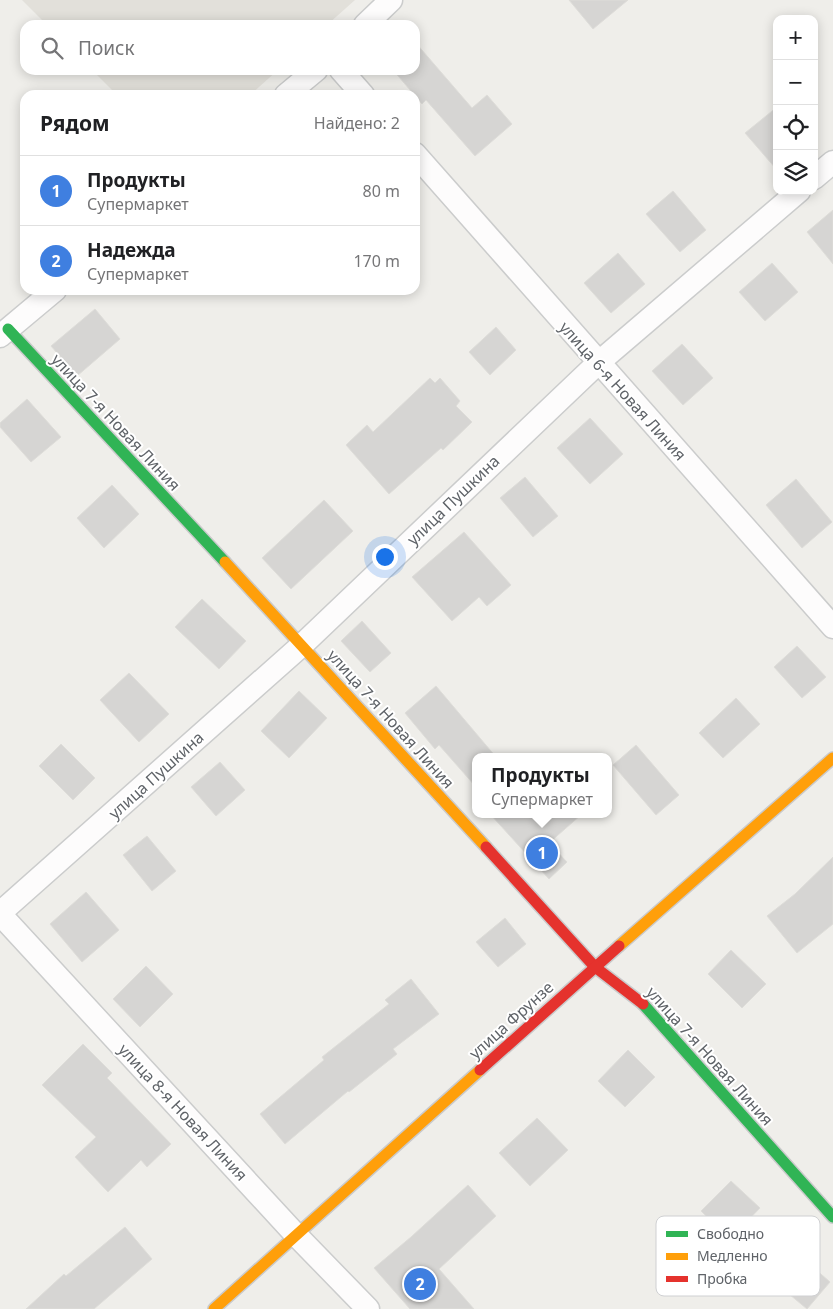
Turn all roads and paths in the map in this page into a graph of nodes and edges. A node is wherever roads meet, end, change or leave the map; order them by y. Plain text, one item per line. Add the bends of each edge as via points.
1 (391, 0) edge
2 (370, 20) edge
3 (310, 75) edge
4 (345, 75) edge
5 (292, 90) edge
6 (359, 90) edge
7 (420, 160) edge
8 (833, 162) edge
9 (818, 175) edge
10 (793, 195) edge
11 (48, 295) edge
12 (4, 333) edge
13 (598, 363) junction
14 (833, 627) edge
15 (302, 644) junction
16 (833, 758) edge
17 (0, 914) edge
18 (595, 966) junction
19 (833, 1217) edge
20 (297, 1236) junction
21 (214, 1309) edge
22 (368, 1309) edge

1 - 2 street
3 - 5 street
4 - 6 street
7 - 13 street, улица 6-я Новая Линия
8 - 9 street
10 - 13 street, улица Пушкина
11 - 12 street
12 - 15 street, улица 7-я Новая Линия
13 - 14 street, улица 6-я Новая Линия
13 - 15 street, улица Пушкина
15 - 17 street, улица Пушкина
15 - 18 street, улица 7-я Новая Линия
16 - 18 street, улица Фрунзе
17 - 20 street, улица 8-я Новая Линия
18 - 19 street, улица 7-я Новая Линия via 638,998
18 - 20 street, улица Фрунзе
20 - 21 street, улица Фрунзе
20 - 22 street, улица 8-я Новая Линия

